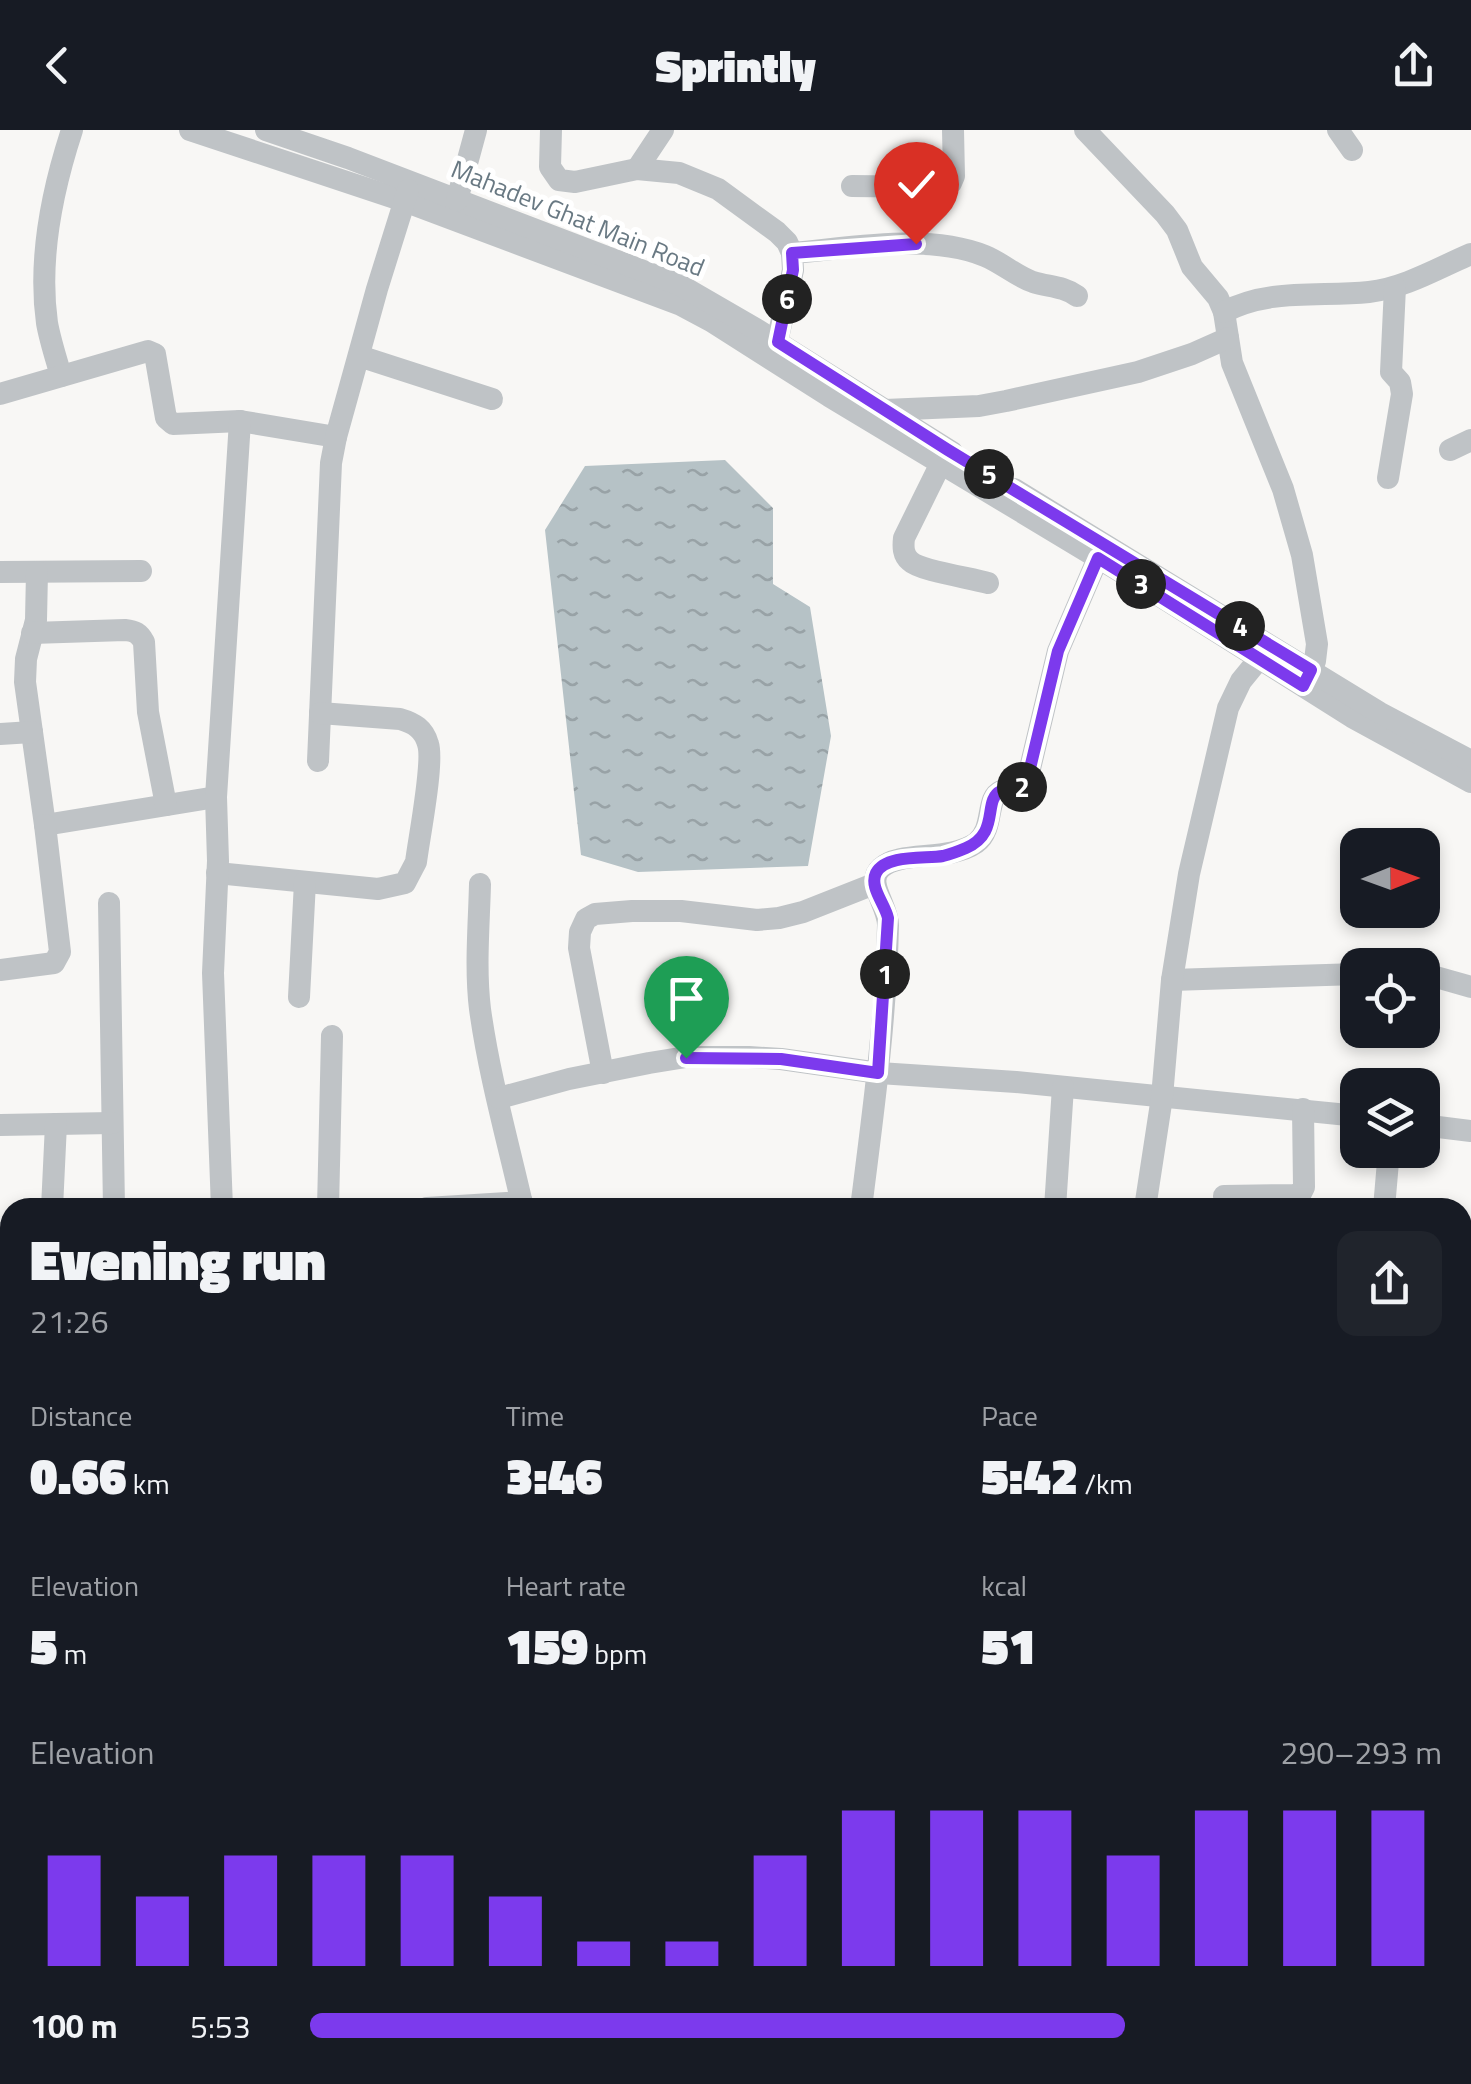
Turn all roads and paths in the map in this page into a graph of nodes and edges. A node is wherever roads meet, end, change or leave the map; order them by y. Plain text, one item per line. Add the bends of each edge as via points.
1 (72, 130) edge
2 (190, 130) edge
3 (266, 130) edge
4 (476, 130) edge
5 (551, 130) edge
6 (663, 130) edge
7 (953, 130) edge
8 (1085, 130) edge
9 (637, 169) junction
10 (852, 186) dead end
11 (407, 192) junction
12 (457, 200) junction
13 (792, 253) junction
14 (1471, 254) edge
15 (1395, 287) junction
16 (1077, 296) dead end
17 (1224, 312) junction
18 (1228, 338) junction
19 (778, 342) junction
20 (359, 356) junction
21 (61, 376) junction
22 (0, 394) edge
23 (492, 400) dead end
24 (885, 410) junction
25 (240, 421) junction
26 (336, 437) junction
27 (941, 463) junction
28 (1388, 478) dead end
29 (1098, 558) junction
30 (141, 571) dead end
31 (0, 572) edge
32 (37, 572) junction
33 (988, 583) dead end
34 (32, 633) junction
35 (1259, 659) junction
36 (1307, 678) junction
37 (320, 713) junction
38 (32, 732) junction
39 (0, 734) edge
40 (318, 761) dead end
41 (1471, 761) edge
42 (1471, 782) edge
43 (216, 797) junction
44 (166, 806) junction
45 (45, 825) junction
46 (217, 873) junction
47 (305, 882) junction
48 (480, 884) dead end
49 (874, 884) junction
50 (110, 903) dead end
51 (0, 970) edge
52 (1340, 975) edge
53 (1440, 978) edge
54 (1172, 980) junction
55 (1471, 987) edge
56 (298, 997) dead end
57 (332, 1036) dead end
58 (878, 1073) junction
59 (603, 1074) junction
60 (1063, 1087) junction
61 (1162, 1096) junction
62 (498, 1098) junction
63 (1303, 1110) junction
64 (1340, 1114) edge
65 (112, 1122) junction
66 (0, 1124) edge
67 (56, 1124) junction
68 (1440, 1127) edge
69 (1471, 1131) edge
70 (1387, 1168) edge
71 (1224, 1196) dead end
72 (52, 1198) edge
73 (114, 1198) edge
74 (222, 1198) edge
75 (328, 1198) edge
76 (520, 1198) edge
77 (862, 1198) edge
78 (1055, 1198) edge
79 (1147, 1198) edge
80 (1385, 1198) edge

1 - 21 street via 53,199 45,284
2 - 11 street
3 - 11 street, Mahadev Ghat Main Road via 348,158
4 - 12 street
5 - 9 street via 550,167 560,180
6 - 9 street
7 - 10 street via 951,183
8 - 17 street via 1165,214
9 - 13 street via 679,173 718,189 777,232
11 - 12 street, Mahadev Ghat Main Road
11 - 20 street
11 - 27 street via 681,305
12 - 19 street, Mahadev Ghat Main Road via 680,285
13 - 16 street via 952,247
13 - 19 street
14 - 15 street
15 - 17 street via 1275,295
15 - 28 street via 1391,372 1402,394
17 - 18 street
18 - 24 street via 1138,372 1006,401
18 - 36 street via 1302,555 1317,644
19 - 24 street, Mahadev Ghat Main Road
20 - 23 street
20 - 26 street
21 - 22 street
21 - 25 street via 148,351 155,354 166,418 173,424
24 - 36 street, Mahadev Ghat Main Road
25 - 26 street
25 - 43 street
26 - 37 street
27 - 29 street
27 - 33 street via 903,552 920,567
29 - 35 street
29 - 49 street via 1058,651 1027,781 998,792 985,834 972,845 944,856 894,861 882,866
30 - 32 street
31 - 32 street
32 - 34 street
34 - 38 street via 25,682
34 - 44 street via 140,634
35 - 36 street
35 - 54 street via 1234,693 1222,728
36 - 41 street, Mahadev Ghat Main Road
36 - 42 street via 1352,718
37 - 40 street
37 - 47 street via 411,722 423,732 430,754 416,862 405,884 378,890
38 - 39 street
38 - 45 street
43 - 44 street
43 - 46 street
44 - 45 street
45 - 51 street via 60,952 54,963
46 - 47 street
46 - 74 street via 213,973
47 - 56 street
48 - 62 street via 478,985
49 - 58 street via 888,918
49 - 59 street via 779,918 632,911 586,919 579,948
50 - 65 street
52 - 54 street
53 - 55 street
54 - 61 street
57 - 75 street
58 - 59 street via 722,1057
58 - 60 street
58 - 77 street
59 - 62 street
60 - 61 street
60 - 78 street
61 - 63 street
61 - 79 street
62 - 76 street
63 - 64 street
63 - 71 street via 1301,1193
65 - 67 street
65 - 73 street
66 - 67 street
67 - 72 street
68 - 69 street
70 - 80 street

